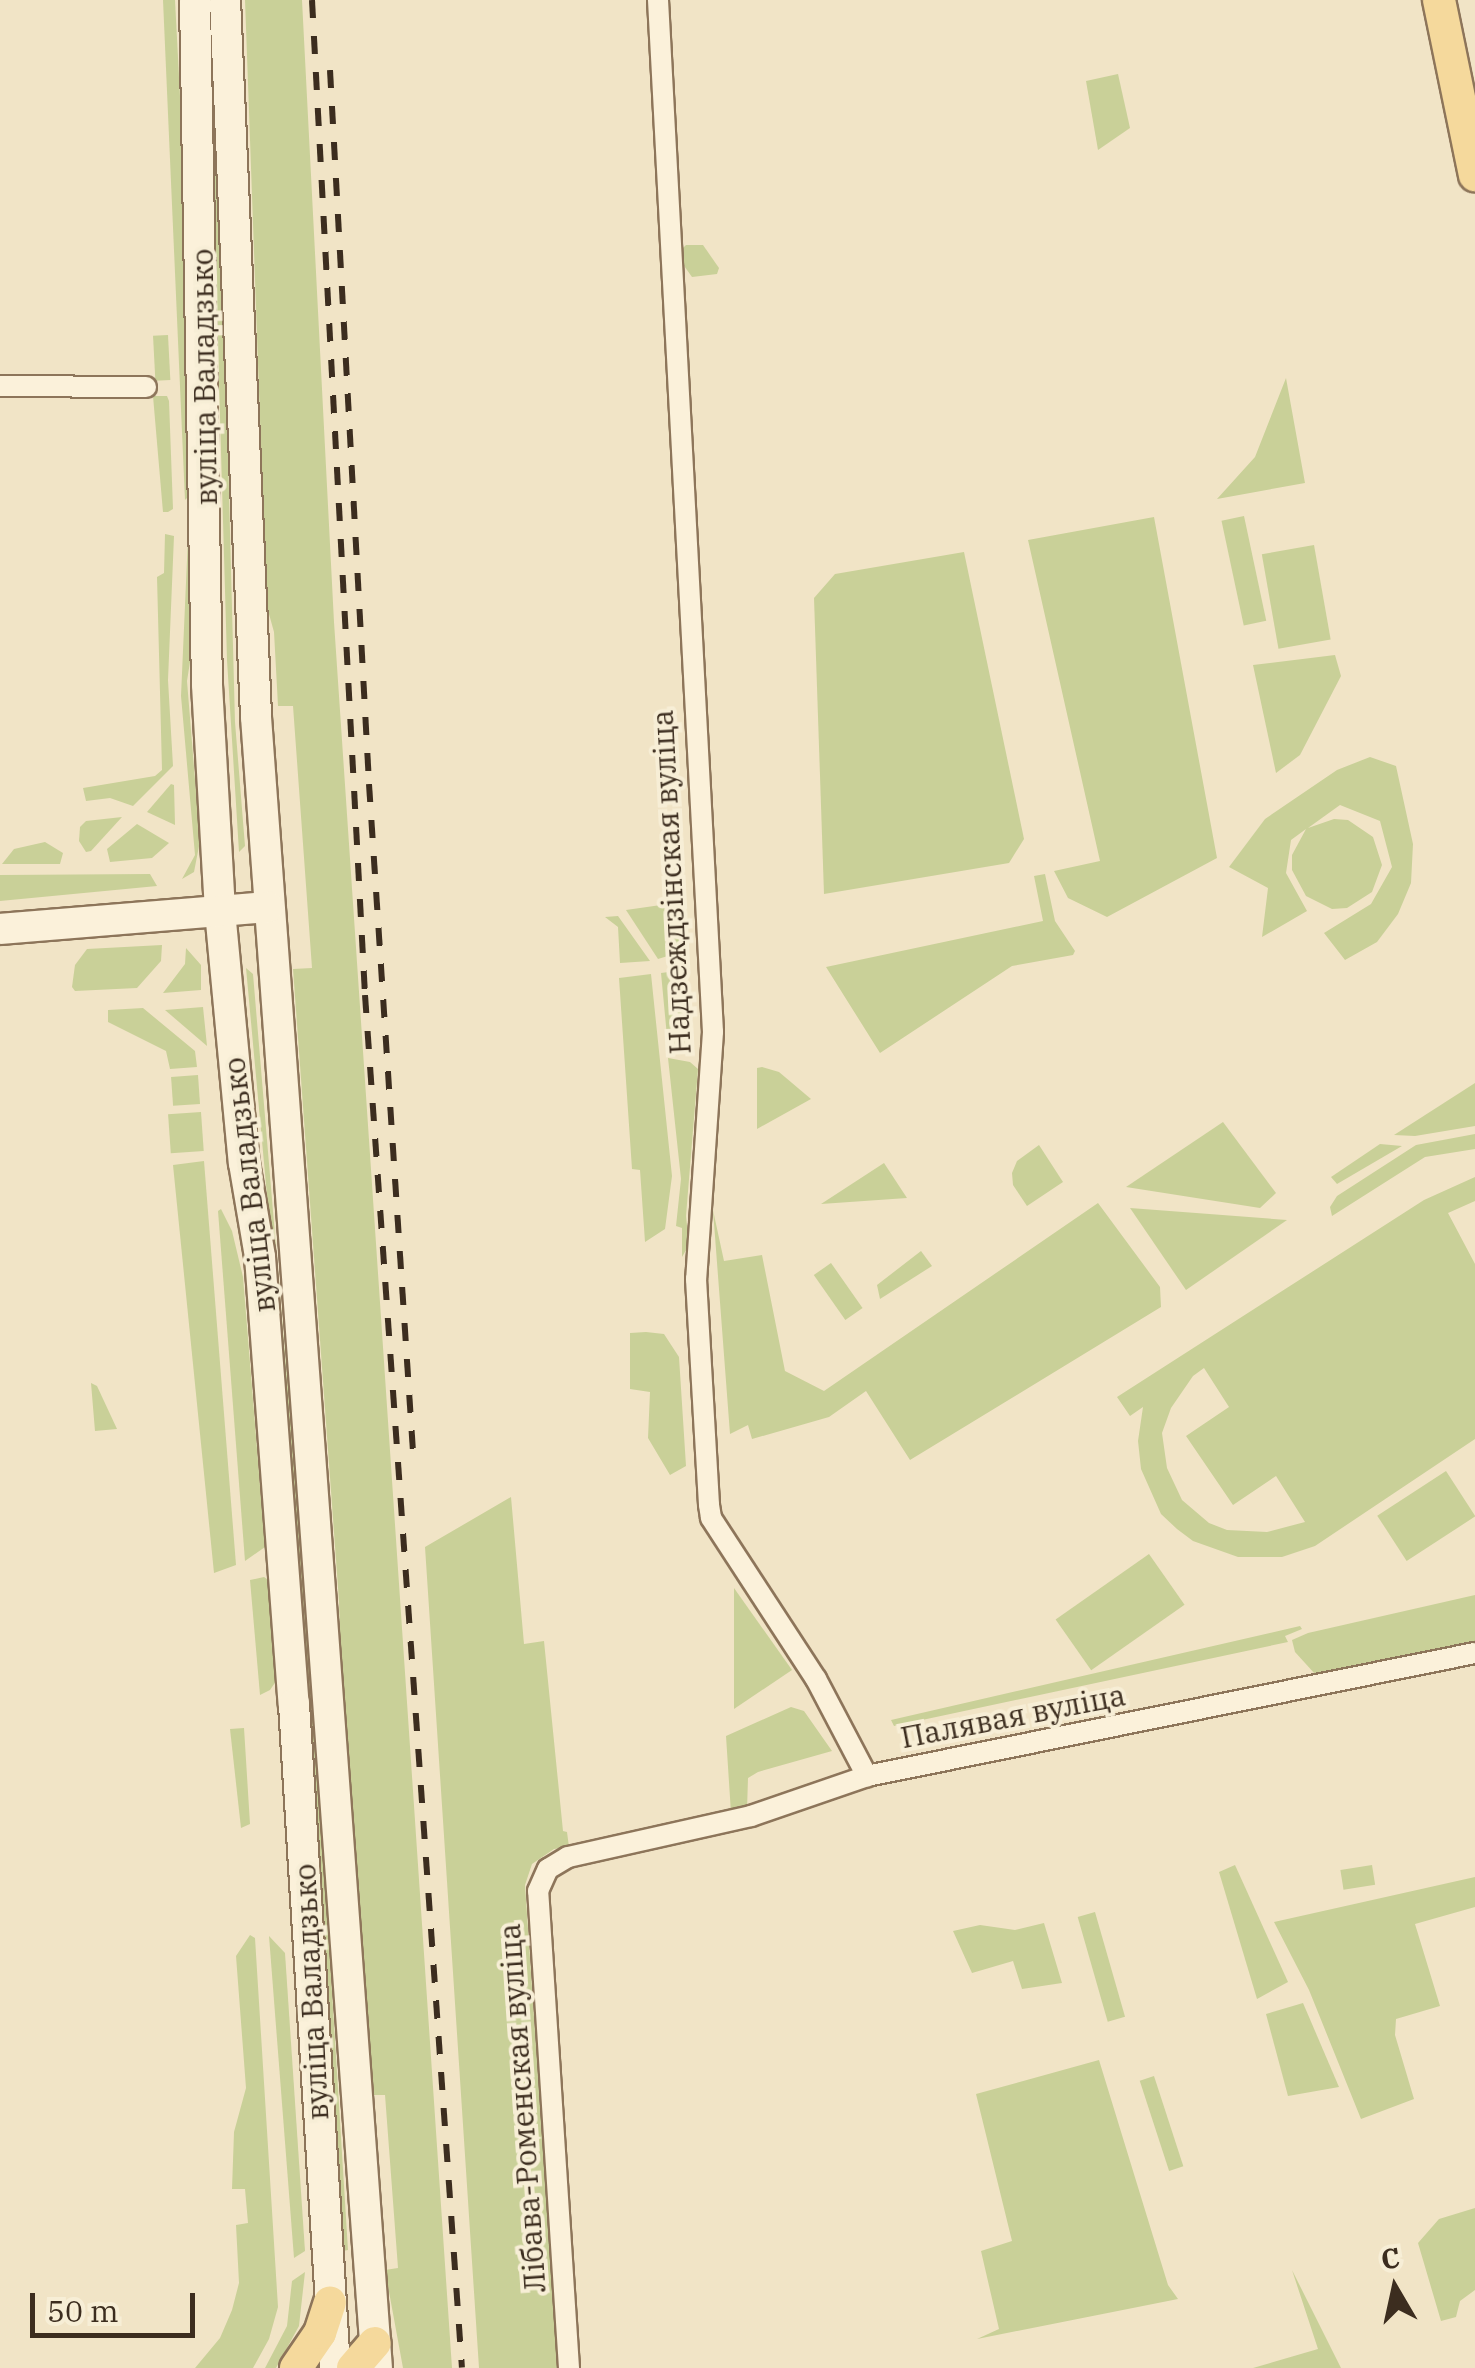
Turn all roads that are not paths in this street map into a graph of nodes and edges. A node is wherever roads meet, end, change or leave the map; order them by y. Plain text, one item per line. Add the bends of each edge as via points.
1 (195, 0) edge
2 (225, 0) edge
3 (658, 0) edge
4 (1439, 0) edge
5 (1475, 175) edge
6 (0, 386) edge
7 (146, 387) dead end
8 (268, 908) junction
9 (220, 911) junction
10 (0, 929) edge
11 (1475, 1653) edge
12 (867, 1776) junction
13 (568, 1858) joint
14 (330, 2303) junction
15 (376, 2356) edge
16 (296, 2368) edge
17 (335, 2368) edge
18 (352, 2368) edge
19 (569, 2368) edge

1 - 9 main road, вуліца Валадзько via 207,685
2 - 8 main road, вуліца Валадзько
3 - 12 street, Надзеждзінская вуліца via 713,1032 696,1279 708,1505 816,1679
4 - 5 main road
6 - 7 street
8 - 9 main road
8 - 15 main road, вуліца Валадзько
9 - 10 main road
9 - 14 main road, вуліца Валадзько via 260,1257
11 - 12 street, Палявая вуліца
12 - 13 street, Палявая вуліца via 751,1816
13 - 19 street, Лібава-Роменская вуліца via 548,1870 538,1892
14 - 16 main road via 320,2333
14 - 17 main road, вуліца Валадзько
15 - 18 main road

